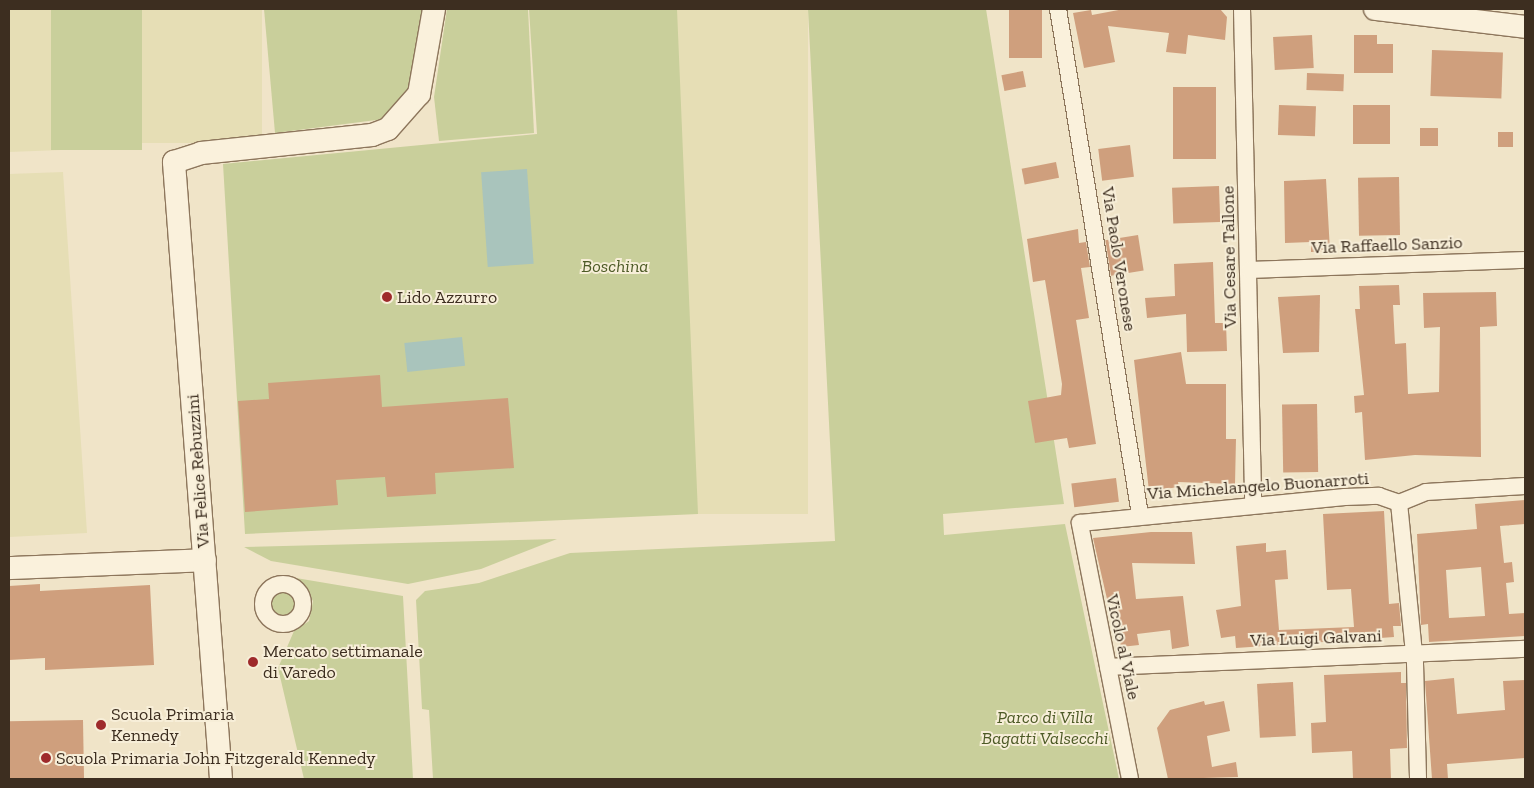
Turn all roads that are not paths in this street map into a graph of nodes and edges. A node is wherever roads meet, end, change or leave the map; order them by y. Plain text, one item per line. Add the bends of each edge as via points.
1 (434, 9) edge
2 (1058, 9) edge
3 (1242, 9) edge
4 (1376, 9) edge
5 (1525, 27) edge
6 (1525, 260) edge
7 (1250, 270) junction
8 (1525, 486) edge
9 (1399, 503) junction
10 (1253, 504) junction
11 (1140, 515) junction
12 (1080, 523) joint
13 (205, 560) junction
14 (9, 568) edge
15 (1525, 649) edge
16 (1413, 654) junction
17 (1108, 667) junction
18 (221, 779) edge
19 (1130, 779) edge
20 (1418, 779) edge

1 - 13 street, Via Felice Rebuzzini via 419,94 388,128 372,135 195,154 174,162
2 - 11 street, Via Paolo Veronese
3 - 7 street, Via Cesare Tallone
4 - 5 street
6 - 7 street, Via Raffaello Sanzio
7 - 10 street, Via Cesare Tallone
8 - 9 street via 1426,492
9 - 10 street, Via Michelangelo Buonarroti via 1380,496
9 - 16 street
10 - 11 street, Via Michelangelo Buonarroti
11 - 12 street, Via Michelangelo Buonarroti
12 - 17 street, Vicolo al Viale
13 - 14 street
13 - 18 street, Via Felice Rebuzzini
15 - 16 street, Via Luigi Galvani
16 - 17 street, Via Luigi Galvani
16 - 20 street
17 - 19 street, Vicolo al Viale

